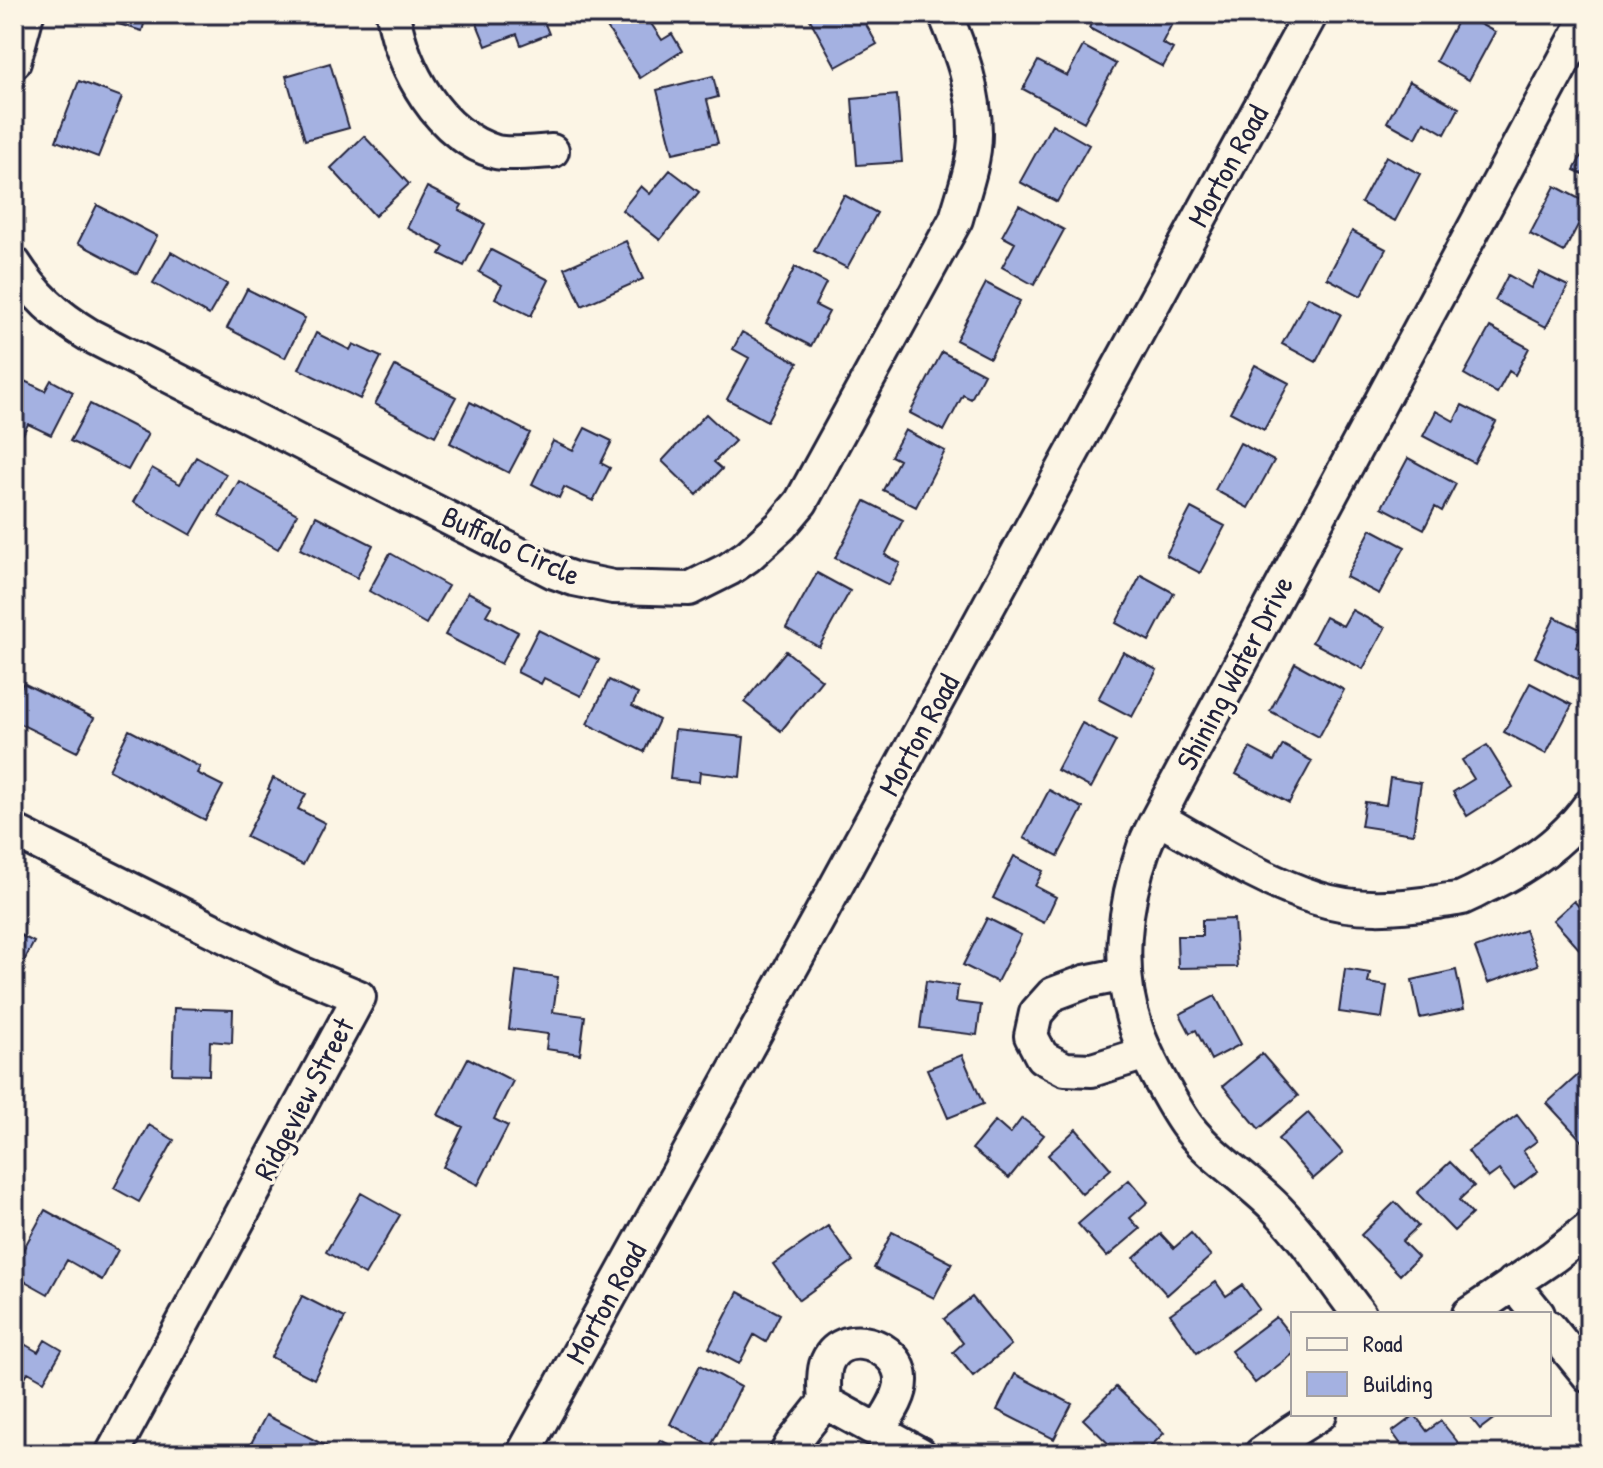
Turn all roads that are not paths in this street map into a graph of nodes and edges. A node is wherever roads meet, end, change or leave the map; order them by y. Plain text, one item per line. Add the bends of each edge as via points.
1 (27, 14) edge
2 (393, 14) edge
3 (945, 14) edge
4 (1311, 14) edge
5 (1589, 14) edge
6 (14, 62) edge
7 (552, 151) dead end
8 (14, 263) edge
9 (1589, 806) edge
10 (1158, 818) junction
11 (14, 831) edge
12 (1125, 974) junction
13 (1146, 1053) junction
14 (1589, 1229) edge
15 (1513, 1283) junction
16 (1358, 1312) edge
17 (1472, 1312) edge
18 (1536, 1312) edge
19 (1551, 1329) edge
20 (1589, 1376) edge
21 (825, 1402) junction
22 (1317, 1416) edge
23 (878, 1431) junction
24 (112, 1454) edge
25 (523, 1454) edge
26 (786, 1454) edge
27 (920, 1454) edge
28 (1261, 1454) edge

1 - 6 street
2 - 7 street via 415,77 460,136 498,153
3 - 8 street, Buffalo Circle via 962,53 975,136 956,219 801,502 748,556 689,589 613,587 554,572 89,335 45,303
4 - 25 street, Morton Road
5 - 10 street, Shining Water Drive
9 - 10 street via 1556,842 1506,877 1462,897 1372,908 1320,900 1277,884
10 - 12 street, Shining Water Drive via 1132,886
11 - 24 street, Ridgeview Street via 287,967 359,997
12 - 13 street, Shining Water Drive via 1136,1031
12 - 13 street via 1053,994 1036,1013 1031,1036 1042,1057 1065,1069 1092,1070
13 - 16 street, Shining Water Drive via 1189,1127 1276,1208
14 - 15 street
15 - 17 street
15 - 18 street
19 - 20 street
21 - 23 street
21 - 23 street via 826,1364 836,1349 854,1341 872,1344 891,1356 901,1381
21 - 26 street
22 - 28 street
23 - 27 street

